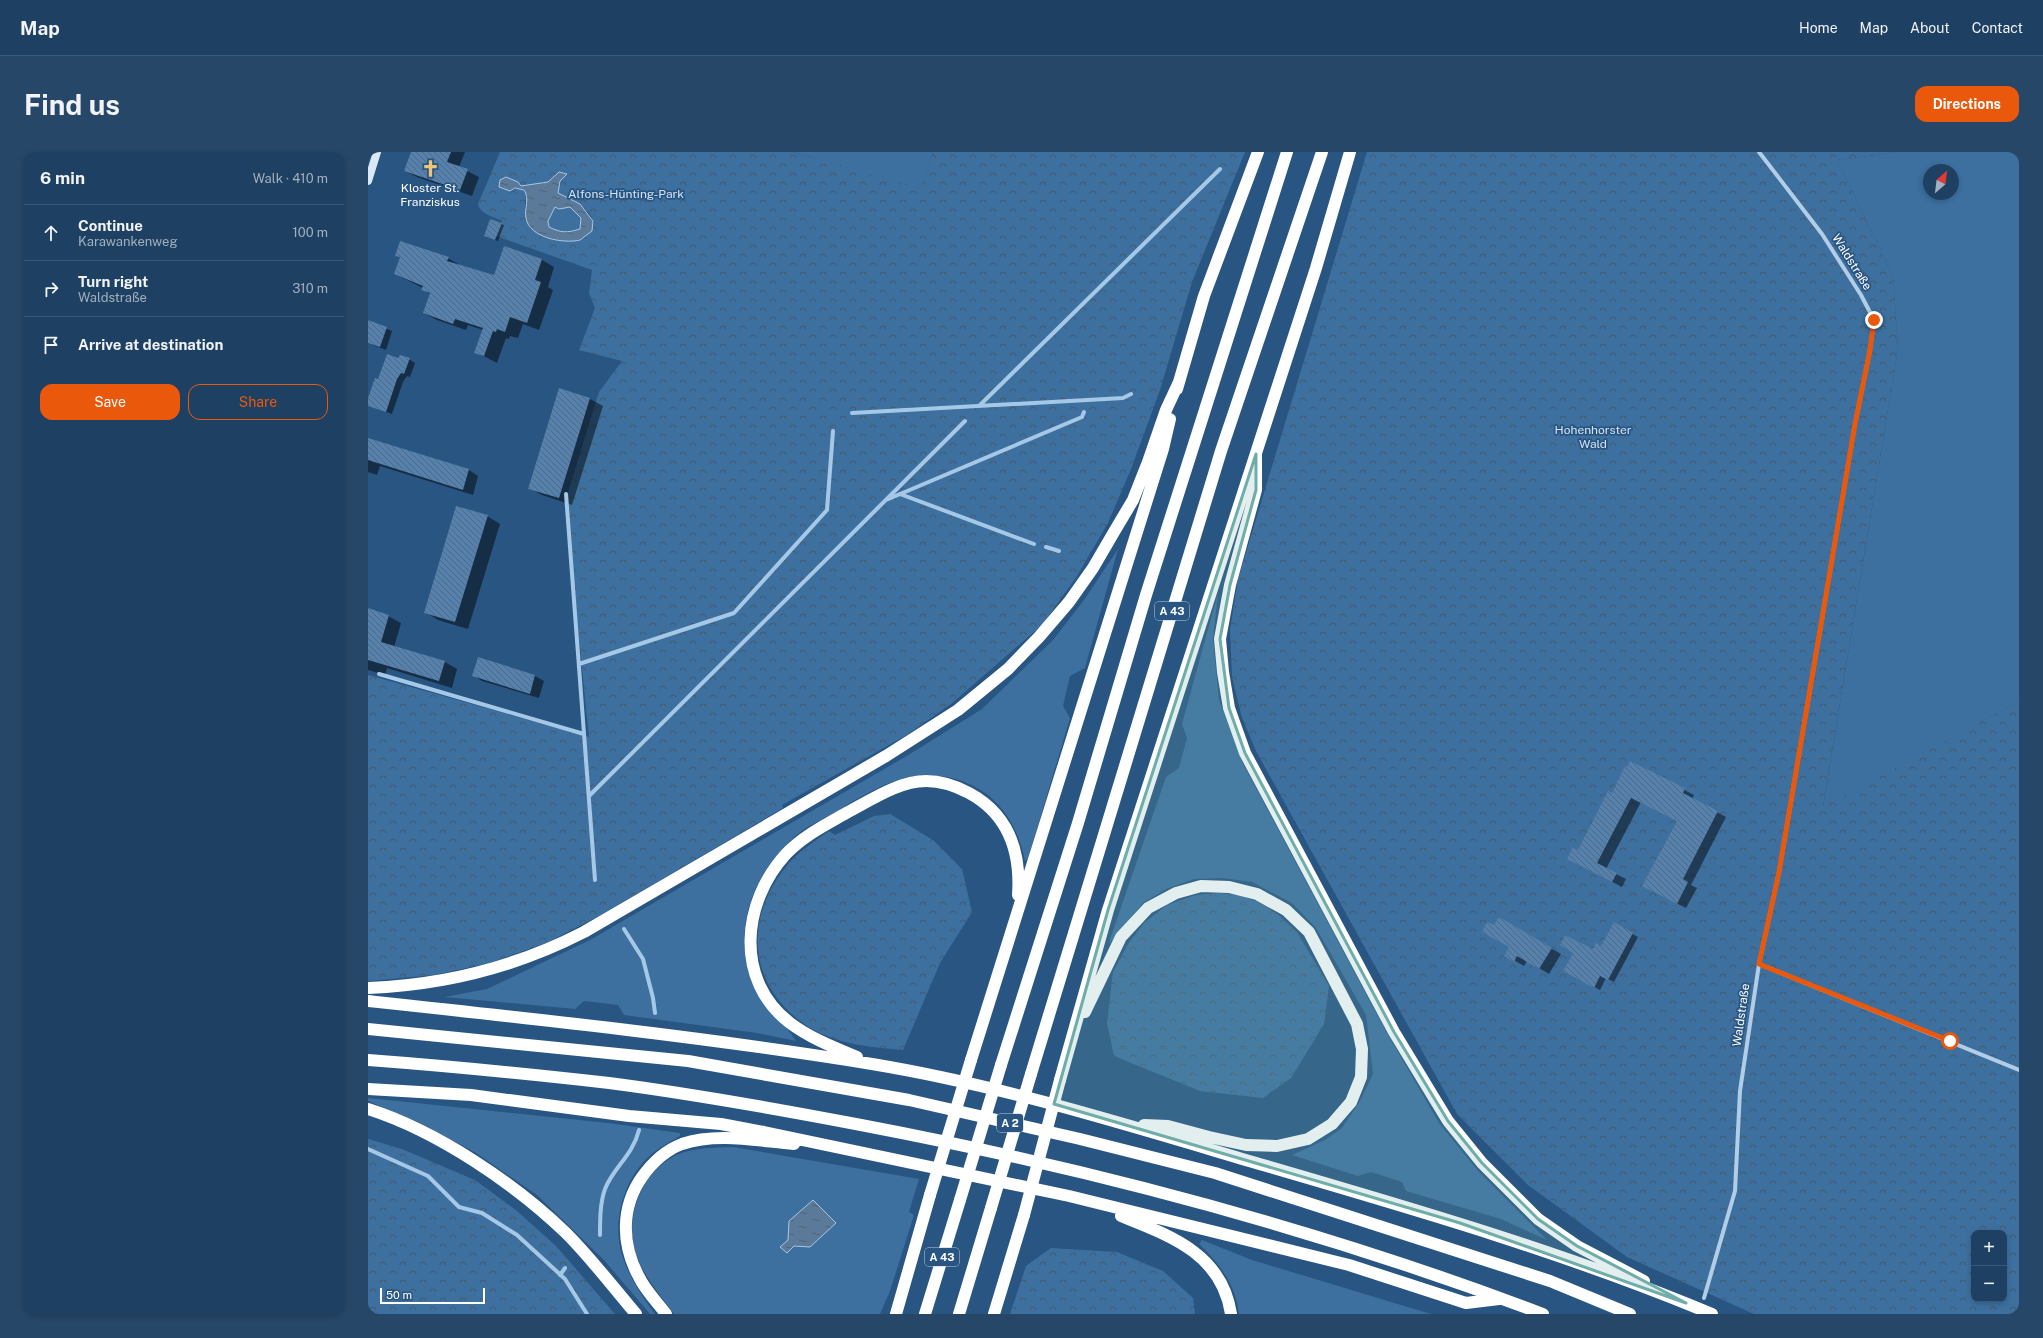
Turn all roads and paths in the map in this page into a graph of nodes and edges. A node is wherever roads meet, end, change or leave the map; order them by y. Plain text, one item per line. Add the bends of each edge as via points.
1 (377, 152) edge
2 (1258, 152) edge
3 (1287, 152) edge
4 (1322, 152) edge
5 (1350, 152) edge
6 (1759, 152) edge
7 (368, 181) edge
8 (1179, 382) junction
9 (1256, 454) junction
10 (1016, 912) junction
11 (1759, 964) junction
12 (368, 988) edge
13 (368, 1001) edge
14 (368, 1029) edge
15 (1073, 1036) junction
16 (368, 1060) edge
17 (874, 1064) junction
18 (2019, 1070) edge
19 (368, 1089) edge
20 (368, 1109) edge
21 (1124, 1124) junction
22 (852, 1150) junction
23 (1069, 1196) junction
24 (1006, 1275) junction
25 (906, 1276) junction
26 (1502, 1298) junction
27 (1704, 1298) dead end
28 (1686, 1303) junction
29 (636, 1314) edge
30 (666, 1314) edge
31 (889, 1314) edge
32 (896, 1314) edge
33 (925, 1314) edge
34 (959, 1314) edge
35 (994, 1314) edge
36 (999, 1314) edge
37 (1231, 1314) edge
38 (1543, 1314) edge
39 (1630, 1314) edge
40 (1712, 1314) edge

1 - 7 main road
2 - 8 highway via 1204,296
3 - 33 highway, A 43, bridge via 1146,595
4 - 34 highway, A 43, bridge via 1221,451
5 - 9 highway via 1316,268
6 - 11 street, Waldstraße via 1822,234 1874,320 1779,872
8 - 10 highway via 1163,448 1089,689
8 - 12 highway via 1133,500 1093,568 1069,602 1039,637 1008,669 958,710 886,756 552,949 485,970 416,984
9 - 15 highway via 1108,910
9 - 28 highway via 1256,490 1230,585 1220,639 1222,672 1229,708 1245,753 1394,1032 1448,1121 1482,1163 1538,1219 1577,1246
10 - 17 highway via 1019,880 1015,850 1005,824 982,800 955,785 926,781 904,785 884,793 827,824 786,854 759,896 751,922 749,946 753,969 771,1004 789,1022 819,1042
10 - 25 highway, bridge
11 - 18 street
11 - 27 street, Waldstraße via 1740,1091 1736,1190
13 - 17 highway via 624,1029
14 - 39 highway, A 2 via 688,1061 909,1100 1215,1173 1550,1281
15 - 21 highway via 1121,938 1148,908 1176,893 1201,886 1229,887 1257,894 1286,910 1309,932 1357,1024 1362,1049 1361,1077 1351,1102 1332,1124 1308,1139 1277,1146 1246,1145 1168,1126
15 - 24 highway, bridge
16 - 26 highway via 616,1084 713,1098 931,1138 1200,1202
17 - 21 highway via 1003,1090
19 - 22 highway via 470,1094 629,1116 721,1124
20 - 29 highway via 419,1131 477,1162 528,1201 566,1234
21 - 28 highway via 1460,1223
22 - 23 highway
22 - 30 highway via 722,1138 682,1144 655,1162 630,1198 626,1238 639,1278
23 - 26 highway via 1348,1265 1466,1303
23 - 37 highway via 1180,1241 1204,1259 1216,1273 1225,1290
24 - 35 highway
24 - 36 highway
25 - 31 highway
25 - 32 highway
26 - 38 highway
28 - 40 highway

